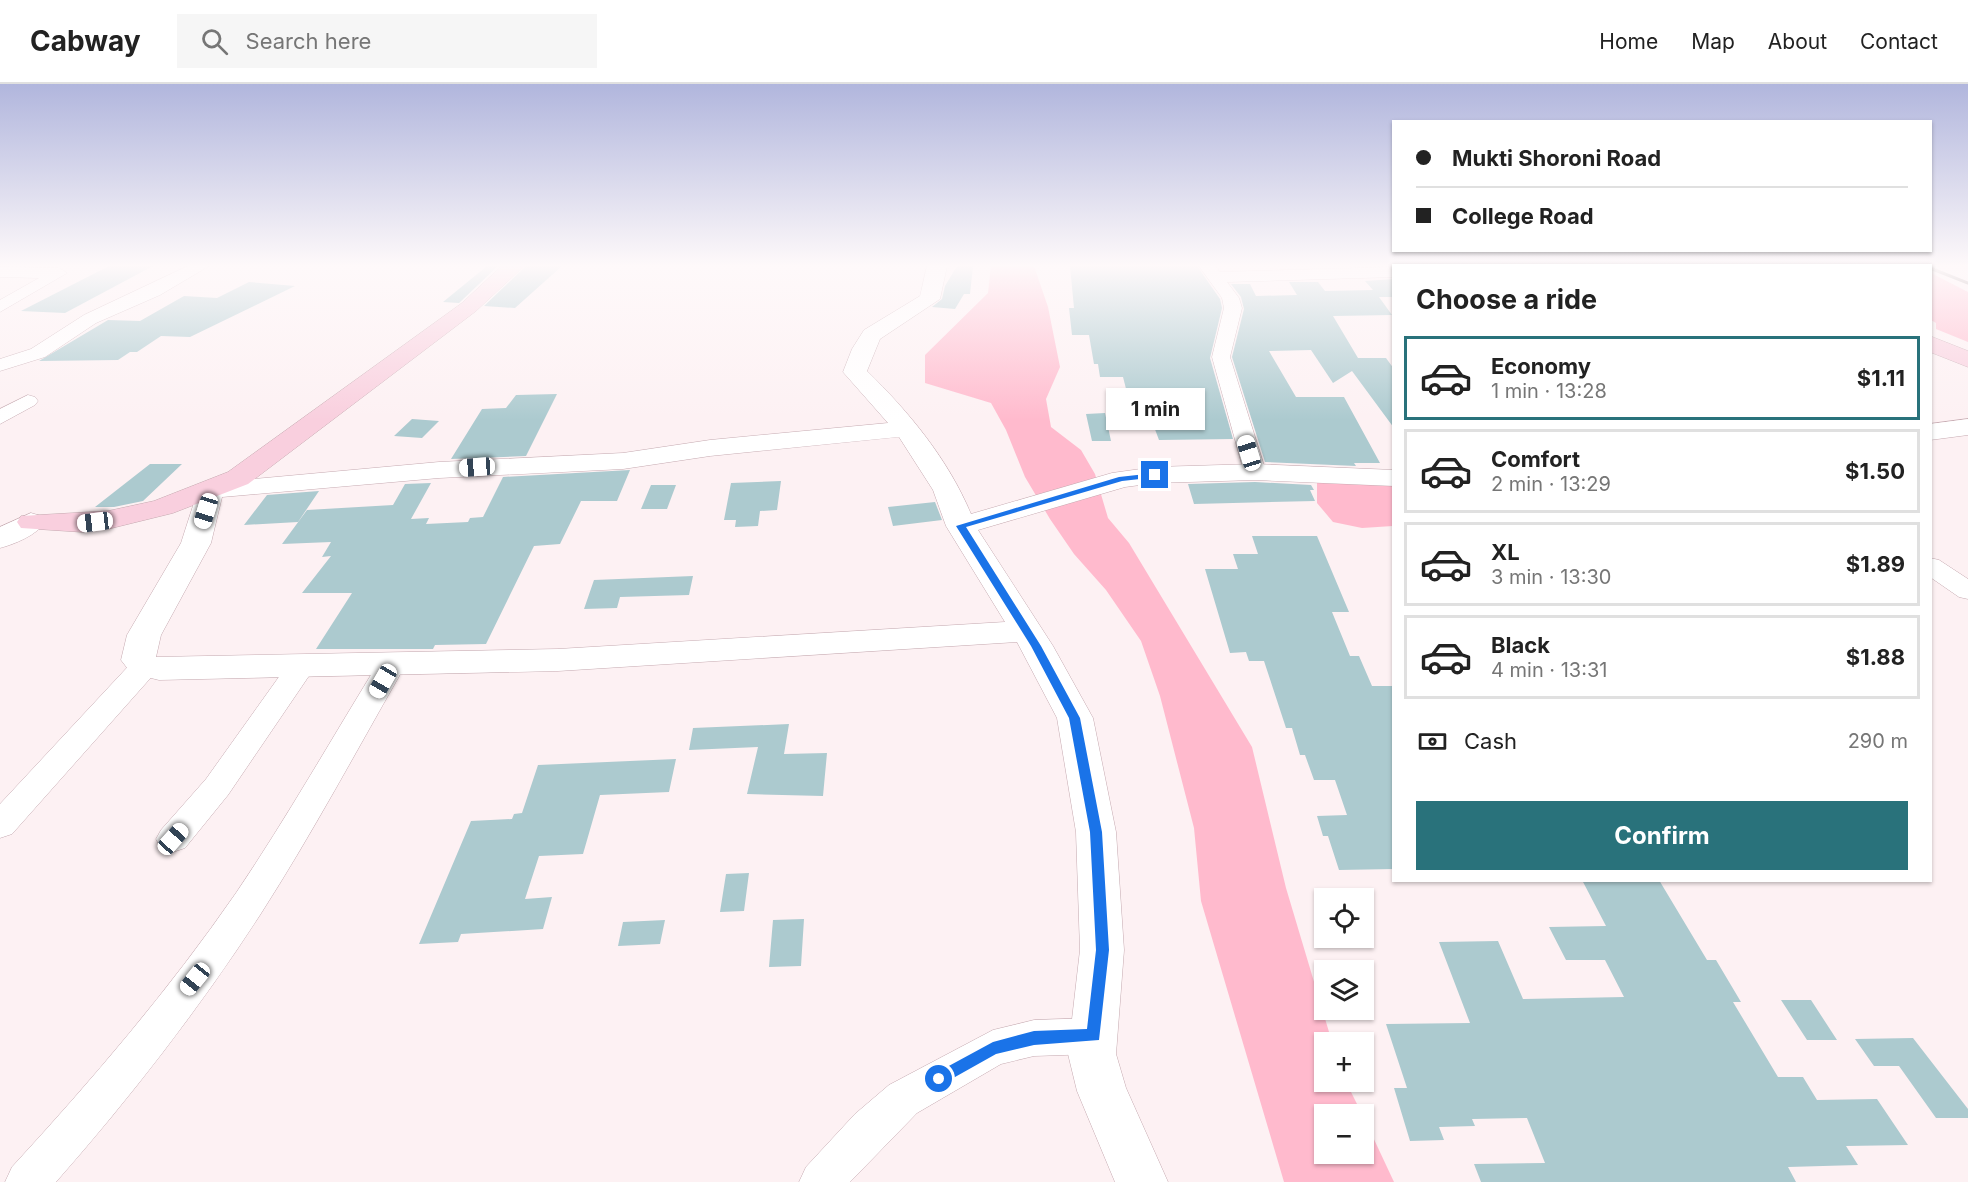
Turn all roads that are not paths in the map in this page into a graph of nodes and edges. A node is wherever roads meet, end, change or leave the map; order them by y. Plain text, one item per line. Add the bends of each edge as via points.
1 (94, 317) edge
2 (455, 317) edge
3 (901, 317) edge
4 (1231, 317) edge
5 (1932, 344) edge
6 (1968, 360) edge
7 (0, 364) edge
8 (28, 401) dead end
9 (0, 418) edge
10 (1968, 427) edge
11 (903, 429) junction
12 (1932, 432) edge
13 (1255, 472) junction
14 (1392, 478) edge
15 (210, 490) junction
16 (0, 512) edge
17 (31, 522) junction
18 (961, 526) junction
19 (0, 538) edge
20 (1932, 567) edge
21 (1968, 591) edge
22 (1026, 631) junction
23 (392, 664) junction
24 (145, 666) junction
25 (301, 667) junction
26 (0, 825) edge
27 (173, 839) dead end
28 (1094, 1036) junction
29 (27, 1182) edge
30 (821, 1182) edge
31 (1142, 1182) edge

1 - 7 street via 38,353
2 - 15 main road via 271,456 238,478
3 - 11 street via 872,335 855,372 887,404
4 - 13 street via 1221,357
5 - 6 main road
8 - 9 street
10 - 12 street
11 - 15 street via 710,448 623,461 439,470
11 - 18 street via 947,490
13 - 14 street
13 - 18 street via 1122,479
15 - 17 main road via 164,507 108,520
15 - 24 street via 196,543 144,635 138,660
16 - 17 street
17 - 19 street
18 - 22 street
20 - 21 street
22 - 23 street via 636,656
22 - 28 street via 1075,718 1096,832 1102,950
23 - 25 street
23 - 29 street via 259,886 195,979 67,1139
24 - 25 street
24 - 26 street
25 - 27 street via 217,787
28 - 30 street via 1034,1038 993,1048 903,1099
28 - 31 street via 1092,1054 1102,1091

